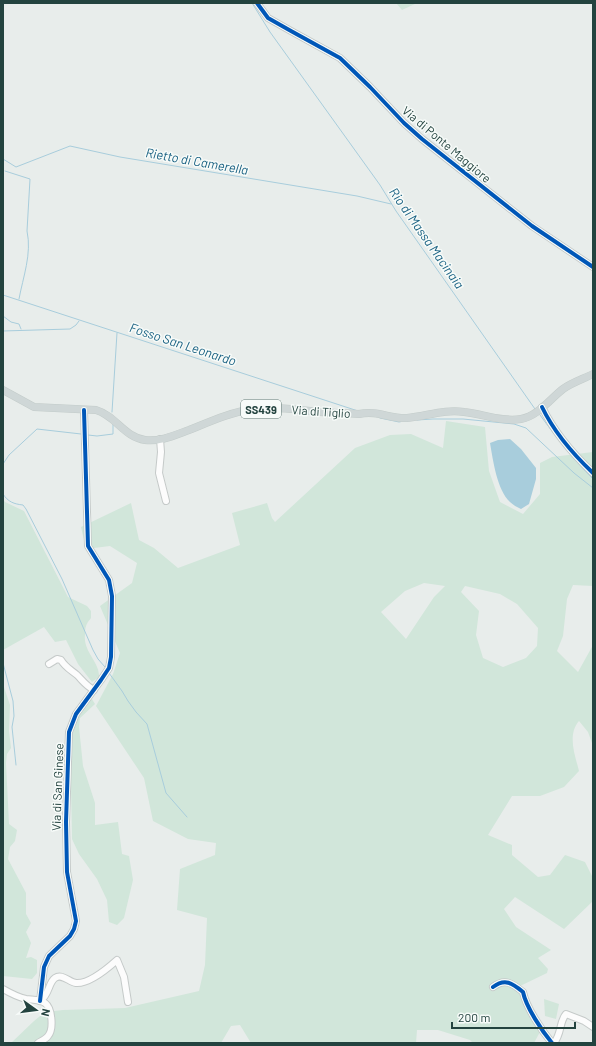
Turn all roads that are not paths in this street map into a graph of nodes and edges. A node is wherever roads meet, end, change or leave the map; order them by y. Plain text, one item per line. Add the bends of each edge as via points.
1 (257, 3) edge
2 (593, 267) edge
3 (593, 374) edge
4 (3, 390) edge
5 (84, 410) junction
6 (539, 410) junction
7 (160, 439) junction
8 (593, 472) edge
9 (166, 502) dead end
10 (49, 664) dead end
11 (94, 690) junction
12 (493, 987) dead end
13 (3, 989) edge
14 (40, 1001) junction
15 (128, 1002) dead end
16 (593, 1027) edge
17 (38, 1043) edge
18 (553, 1043) edge

1 - 2 street, Via di Ponte Maggiore via 268,18 340,58 422,139 532,226
3 - 6 main road, Via di Tiglio / SS439 via 564,388
4 - 5 main road, Via di Tiglio / SS439 via 34,407
5 - 7 main road, Via di Tiglio / SS439 via 104,413 136,437 144,440
5 - 11 street, Via di San Ginese via 88,546 108,580 113,608 110,662
6 - 7 main road, Via di Tiglio / SS439 via 527,418 511,420 453,411 408,418 369,412 359,414 254,409
6 - 8 street via 584,465
7 - 9 street via 159,473
10 - 11 street via 57,659 61,660
11 - 14 street, Via di San Ginese via 76,714 69,732 67,872 75,916 74,929 49,956 44,967
12 - 18 street via 505,982 515,985 523,992 528,1008
13 - 14 street via 16,996
14 - 15 street via 45,998 51,982 56,977 61,976 76,983 84,982 117,960 124,977
14 - 17 street via 47,1005 52,1027 48,1036
16 - 18 street via 566,1014 558,1037

